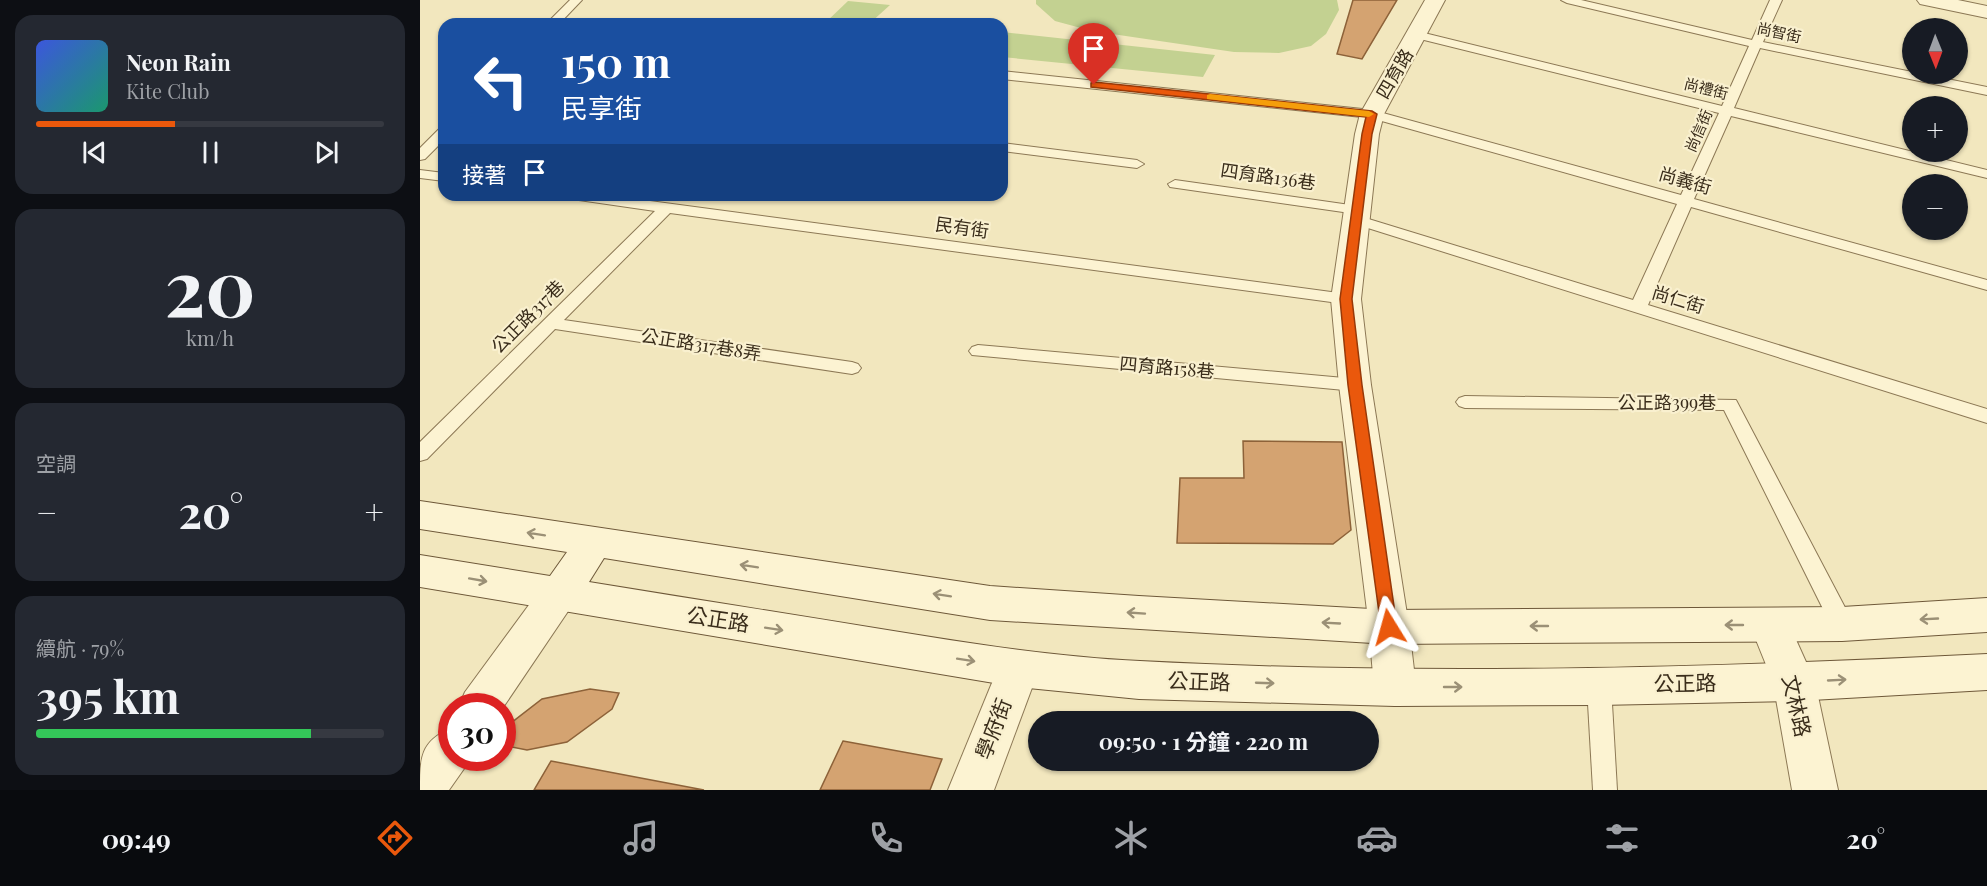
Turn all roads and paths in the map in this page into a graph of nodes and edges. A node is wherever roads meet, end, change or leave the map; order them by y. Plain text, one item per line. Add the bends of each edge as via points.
1 (576, 0) edge
2 (1435, 0) edge
3 (1567, 0) edge
4 (1776, 0) edge
5 (1940, 1) edge
6 (1987, 12) edge
7 (558, 18) edge
8 (1416, 35) junction
9 (1756, 44) junction
10 (1008, 76) edge
11 (1987, 91) edge
12 (1726, 111) junction
13 (1372, 114) junction
14 (438, 138) edge
15 (1008, 148) edge
16 (420, 156) edge
17 (1137, 164) dead end
18 (420, 174) edge
19 (1987, 174) edge
20 (438, 176) edge
21 (1175, 184) dead end
22 (646, 201) edge
23 (1686, 201) junction
24 (666, 208) junction
25 (1357, 215) junction
26 (1987, 285) edge
27 (1346, 299) junction
28 (1638, 308) junction
29 (549, 323) junction
30 (978, 351) dead end
31 (852, 368) dead end
32 (1355, 385) junction
33 (1465, 402) dead end
34 (1987, 416) edge
35 (420, 454) edge
36 (420, 515) edge
37 (594, 543) junction
38 (420, 571) edge
39 (558, 595) junction
40 (1987, 615) edge
41 (1842, 624) junction
42 (1770, 625) junction
43 (1389, 627) junction
44 (1018, 669) junction
45 (1987, 672) edge
46 (1794, 682) junction
47 (1599, 686) junction
48 (1395, 687) junction
49 (489, 693) edge
50 (438, 768) edge
51 (422, 790) edge
52 (970, 790) edge
53 (1605, 790) edge
54 (1815, 790) edge

1 - 7 lane
2 - 8 street, 四育路
3 - 9 lane, 尚智街
4 - 9 lane, 尚信街
5 - 6 street
8 - 12 lane, 尚禮街
8 - 13 street, 四育路
9 - 11 lane, 尚智街
9 - 12 lane, 尚信街
10 - 13 lane, 尚義街
12 - 19 lane, 尚禮街
12 - 23 lane, 尚信街
13 - 23 lane, 尚義街
13 - 25 street, 四育路
14 - 16 lane
15 - 17 lane
18 - 20 lane
21 - 25 lane, 四育路136巷
22 - 24 lane, 民有街
23 - 26 lane, 尚義街
23 - 28 lane, 尚信街
24 - 27 lane, 民有街
24 - 29 lane, 公正路317巷
25 - 27 street, 四育路
25 - 28 lane, 尚仁街
27 - 32 street, 四育路
28 - 34 lane, 尚仁街
29 - 31 lane, 公正路317巷8弄
29 - 35 lane, 公正路317巷
30 - 32 lane, 四育路158巷
32 - 43 street, 四育路
33 - 41 lane, 公正路399巷 via 1730,404
37 -> 36 street
37 - 39 street
43 -> 37 street via 990,603
38 -> 39 street, 公正路
39 -> 44 street, 公正路
39 - 49 street
40 -> 41 street
41 - 42 street
42 -> 43 street
42 - 46 street, 文林路
43 - 48 street, 四育路
44 -> 48 street, 公正路 via 1139,680
44 - 52 street, 學府街
46 -> 45 street, 公正路
46 - 47 street, 公正路
46 - 54 street, 文林路
48 -> 47 street, 公正路
47 - 53 lane
50 - 51 street

